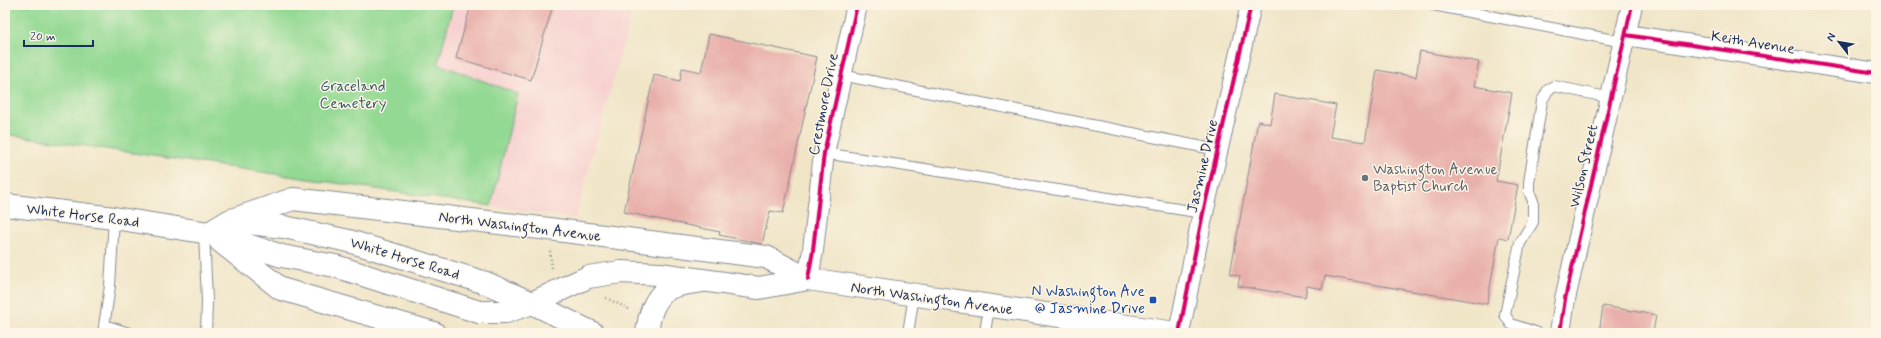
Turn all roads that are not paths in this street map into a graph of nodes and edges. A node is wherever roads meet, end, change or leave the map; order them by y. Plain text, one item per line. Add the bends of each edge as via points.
1 (856, 5) edge
2 (1251, 5) edge
3 (1434, 5) edge
4 (1632, 5) edge
5 (1625, 39) junction
6 (1876, 73) edge
7 (840, 75) junction
8 (1611, 98) junction
9 (1218, 150) junction
10 (824, 153) junction
11 (5, 205) edge
12 (1203, 213) junction
13 (114, 218) junction
14 (229, 221) junction
15 (206, 233) junction
16 (808, 279) junction
17 (702, 280) junction
18 (914, 295) junction
19 (532, 303) junction
20 (989, 306) junction
21 (103, 329) edge
22 (129, 333) edge
23 (206, 333) edge
24 (434, 333) edge
25 (593, 333) edge
26 (647, 333) edge
27 (908, 333) edge
28 (985, 333) edge
29 (1175, 333) edge
30 (1179, 333) edge
31 (1538, 333) edge
32 (1560, 333) edge

1 - 7 street, Crestmore Drive
2 - 9 street, Jasmine Drive
3 - 5 lane
4 - 5 street, Wilson Street
5 - 6 street, Keith Avenue
5 - 8 street, Wilson Street
7 - 9 lane
7 - 10 street, Crestmore Drive
8 - 31 lane via 1554,86 1548,90 1542,101 1529,182 1533,201 1532,222 1520,243 1506,315 1511,324
8 - 32 street, Wilson Street via 1565,299
9 - 12 street, Jasmine Drive
10 - 12 lane
10 - 16 street, Crestmore Drive via 814,250
11 - 13 main road, White Horse Road
12 - 30 street, Jasmine Drive
13 - 15 main road, White Horse Road
13 - 21 lane via 110,286
14 - 15 main road
14 - 16 main road, North Washington Avenue via 293,199 766,257
14 - 19 main road, White Horse Road via 284,227 349,241 486,283
15 - 19 main road, North Washington Avenue via 282,256 335,266 479,312 506,312
15 - 23 lane
15 - 24 main road, White Horse Road via 281,289
16 - 17 main road, North Washington Avenue via 759,288
16 - 18 main road, North Washington Avenue
17 - 19 main road, North Washington Avenue via 621,272 588,277
17 - 26 main road via 669,289 655,302
18 - 20 main road, North Washington Avenue
18 - 27 lane
19 - 25 main road, White Horse Road
20 - 28 lane
20 - 29 main road, North Washington Avenue
21 - 22 lane

